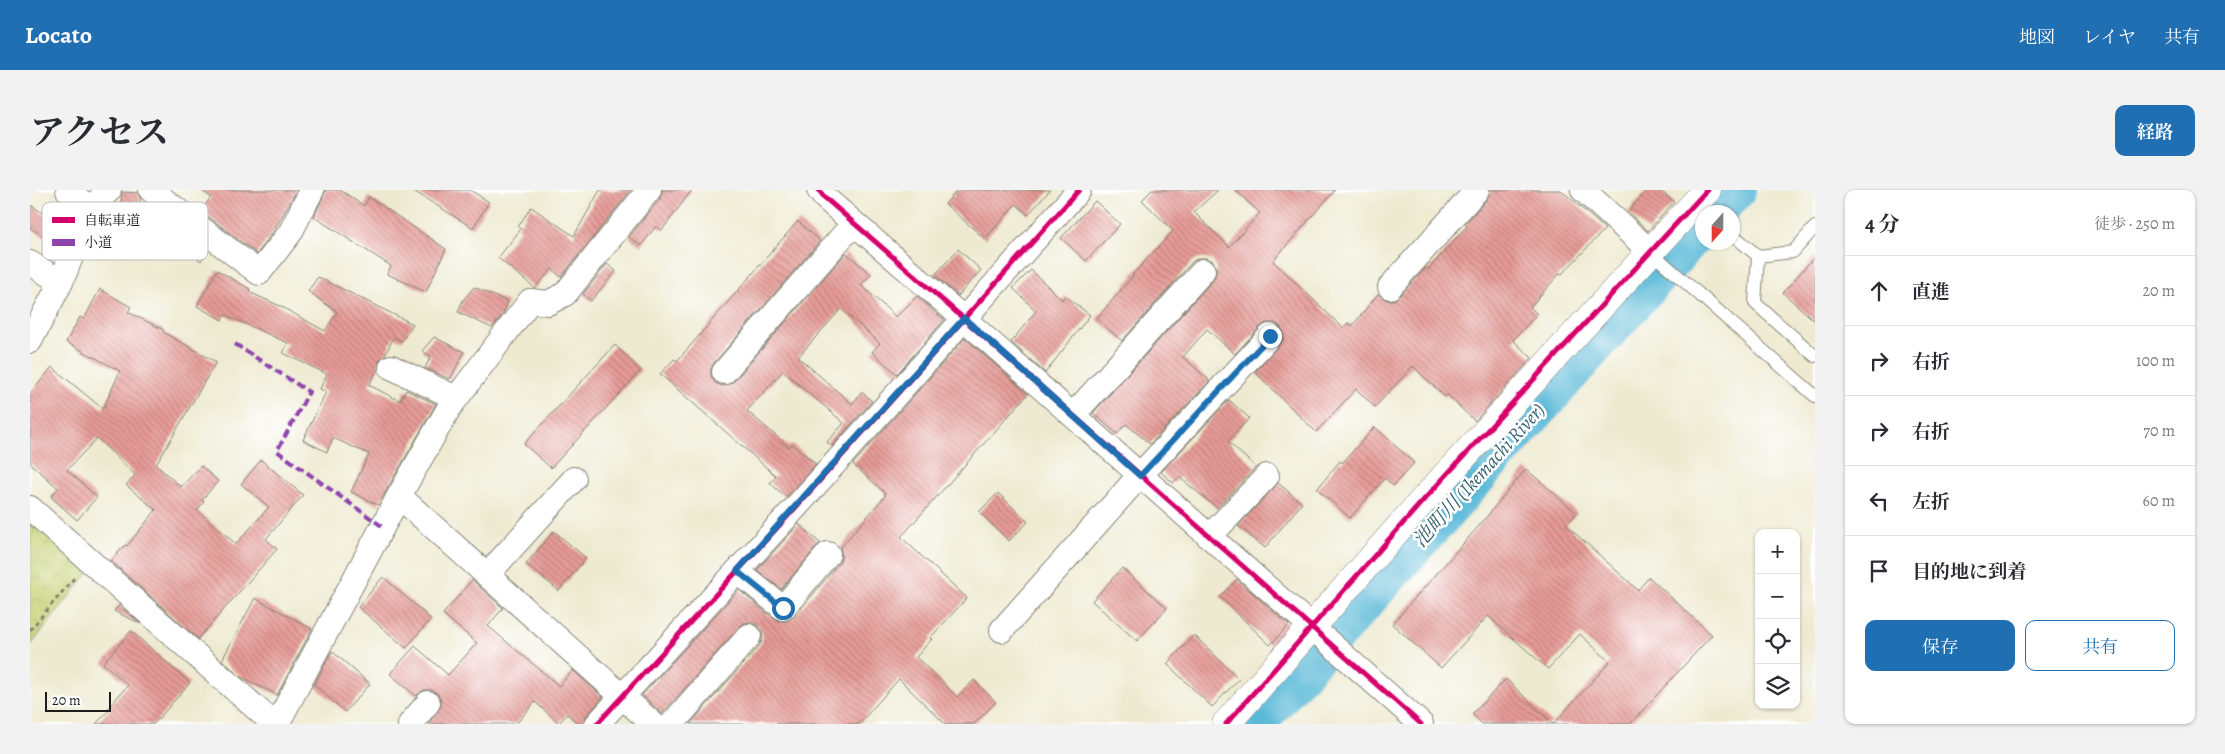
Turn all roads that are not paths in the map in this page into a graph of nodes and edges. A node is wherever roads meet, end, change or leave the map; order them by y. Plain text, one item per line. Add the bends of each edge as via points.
1 (68, 190) edge
2 (109, 190) edge
3 (151, 190) edge
4 (312, 190) edge
5 (649, 190) edge
6 (819, 190) edge
7 (1079, 190) edge
8 (1477, 190) edge
9 (1583, 190) edge
10 (1704, 201) edge
11 (83, 202) edge
12 (96, 202) edge
13 (167, 202) edge
14 (854, 223) junction
15 (1815, 227) edge
16 (208, 234) edge
17 (1740, 241) edge
18 (1652, 253) junction
19 (1758, 256) junction
20 (70, 260) edge
21 (30, 263) edge
22 (1203, 271) dead end
23 (61, 282) junction
24 (1390, 287) dead end
25 (964, 318) junction
26 (1270, 336) dead end
27 (30, 341) edge
28 (1815, 356) edge
29 (391, 367) dead end
30 (724, 372) dead end
31 (1815, 396) edge
32 (456, 398) junction
33 (1072, 415) junction
34 (1140, 476) junction
35 (1267, 476) dead end
36 (574, 479) dead end
37 (398, 496) junction
38 (30, 508) edge
39 (1209, 537) junction
40 (828, 554) dead end
41 (737, 571) junction
42 (487, 575) junction
43 (1311, 628) junction
44 (1002, 630) dead end
45 (749, 636) dead end
46 (622, 697) junction
47 (428, 703) dead end
48 (276, 724) edge
49 (410, 724) edge
50 (597, 724) edge
51 (653, 724) edge
52 (672, 724) edge
53 (1226, 724) edge
54 (1421, 724) edge

1 - 11 street
2 - 12 street
3 - 13 street
4 - 16 street via 290,233 259,273
5 - 32 street via 565,294 548,303 530,301
6 - 14 street
7 - 25 street
8 - 24 street
9 - 18 street
10 - 18 street
14 - 25 street
14 - 30 street
15 - 19 lane via 1793,252
17 - 19 lane
18 - 31 lane
18 - 43 street via 1420,504
19 - 28 lane via 1755,303
20 - 23 street
21 - 23 street
22 - 33 street
23 - 27 street
25 - 33 street
25 - 41 street
26 - 34 street
29 - 32 street
32 - 37 street
33 - 34 street
34 - 39 street
34 - 44 street
35 - 39 street
36 - 42 street
37 - 42 street
37 - 48 street
38 - 48 street
39 - 43 street
40 - 41 street via 783,608
41 - 46 street
42 - 46 street
43 - 53 street
43 - 54 street
45 - 52 street
46 - 50 street
46 - 51 street
47 - 49 street

